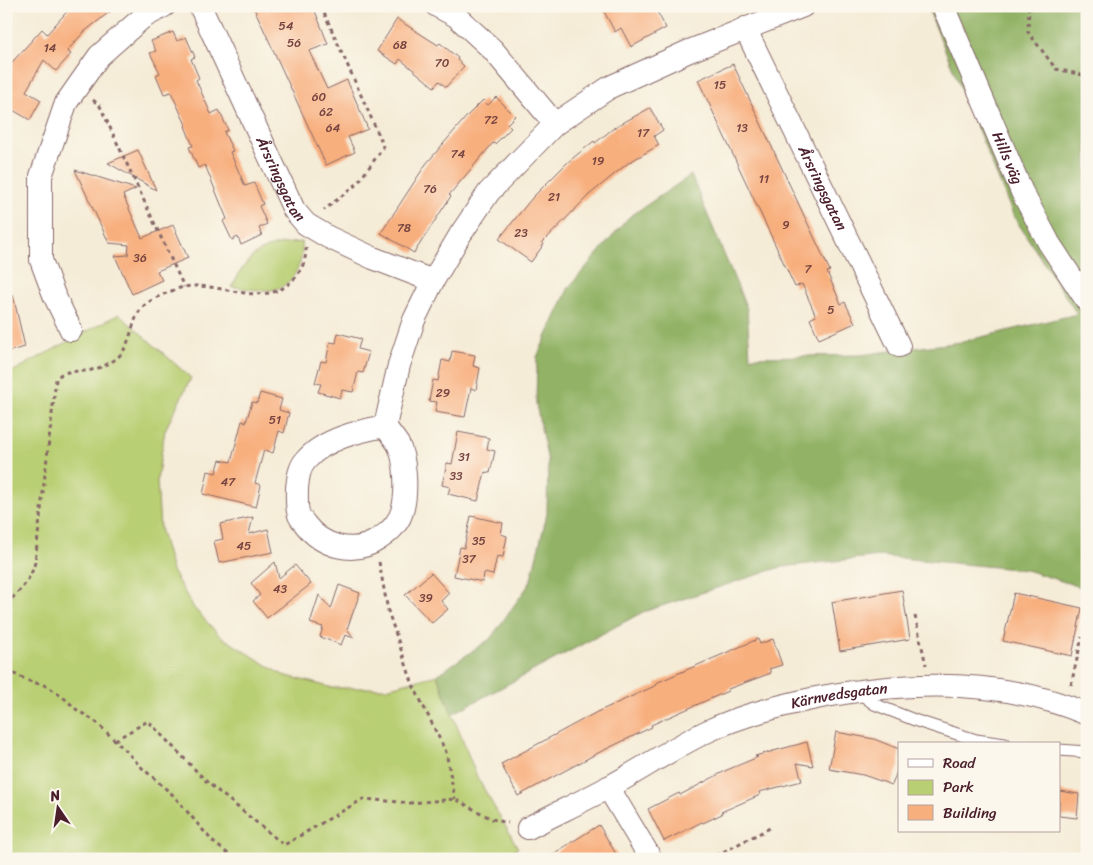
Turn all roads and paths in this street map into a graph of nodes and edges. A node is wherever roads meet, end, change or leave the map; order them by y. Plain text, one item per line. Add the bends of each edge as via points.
1 (164, 6) edge
2 (200, 6) edge
3 (321, 6) edge
4 (437, 6) edge
5 (803, 6) edge
6 (943, 6) edge
7 (1029, 6) edge
8 (745, 28) junction
9 (1087, 76) edge
10 (75, 90) junction
11 (555, 124) junction
12 (306, 224) junction
13 (433, 281) junction
14 (184, 287) junction
15 (1087, 301) edge
16 (1084, 329) dead end
17 (71, 330) dead end
18 (1087, 332) edge
19 (899, 346) dead end
20 (385, 426) junction
21 (375, 542) junction
22 (6, 604) edge
23 (915, 616) dead end
24 (1082, 637) dead end
25 (6, 670) edge
26 (930, 685) junction
27 (857, 690) junction
28 (1066, 705) junction
29 (1087, 714) edge
30 (115, 740) junction
31 (990, 742) edge
32 (1060, 750) edge
33 (1087, 752) edge
34 (608, 787) junction
35 (455, 799) junction
36 (772, 827) dead end
37 (528, 828) joint
38 (235, 859) edge
39 (651, 859) edge
40 (709, 859) edge

1 - 10 street via 142,18 99,56
2 - 12 street, Årsringsgatan via 294,210
3 - 12 path via 383,148 357,184
4 - 11 street via 456,16 492,50
5 - 8 street
6 - 15 street, Hills väg via 1022,192 1049,243
7 - 9 path via 1028,32 1056,69
8 - 11 street via 610,87
8 - 19 street, Årsringsgatan
10 - 14 path via 100,106
10 - 17 street via 66,103 41,176 41,260
11 - 13 street via 489,192
12 - 13 street, Årsringsgatan via 373,258
12 - 14 path via 306,252 301,271 288,286 275,292 255,294 193,285
13 - 20 street via 414,320 399,365
14 - 22 path via 140,310 120,356 109,364 89,371 64,372 56,379 36,562 26,584
16 - 18 path
20 - 21 street via 399,446 406,495 402,515 389,533
20 - 21 street via 345,436 328,444 306,460 298,474 299,515 310,530 327,544 351,549
21 - 35 path via 388,611 413,685 446,752
23 - 26 path
24 - 28 path
25 - 30 path via 47,686
26 - 27 street, Kärnvedsgatan
26 - 28 street, Kärnvedsgatan via 1020,694
27 - 31 lane via 874,704 917,721
27 - 34 street, Kärnvedsgatan via 770,707 708,731
28 - 29 street, Kärnvedsgatan
30 - 35 path via 148,721 207,782 284,845 363,799 412,803
30 - 38 path via 174,796 213,842
32 - 33 lane
34 - 37 street, Kärnvedsgatan
34 - 39 street
35 - 37 path via 492,819
36 - 40 path

